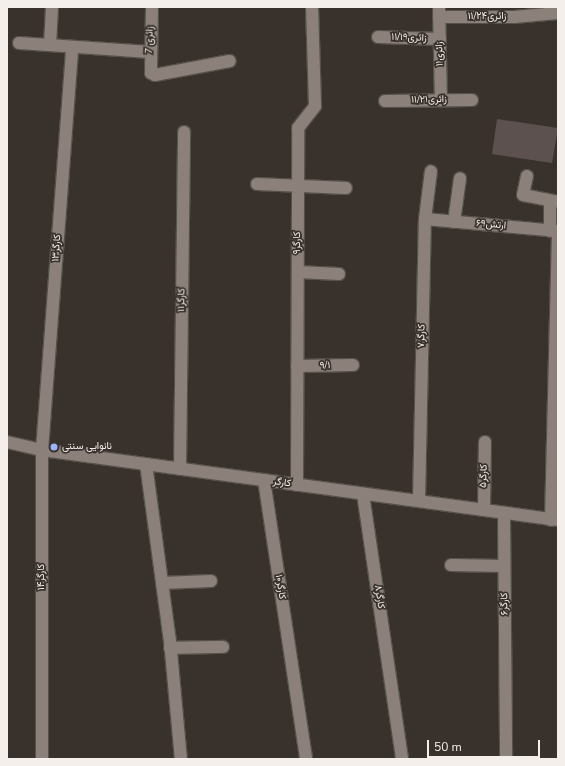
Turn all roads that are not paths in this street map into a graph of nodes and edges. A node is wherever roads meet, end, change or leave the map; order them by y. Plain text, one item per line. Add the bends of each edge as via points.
1 (52, 7) edge
2 (152, 7) edge
3 (312, 7) edge
4 (539, 11) edge
5 (439, 12) edge
6 (558, 13) edge
7 (378, 37) dead end
8 (440, 39) junction
9 (19, 43) dead end
10 (50, 45) junction
11 (72, 47) junction
12 (150, 52) junction
13 (230, 61) dead end
14 (441, 100) junction
15 (472, 100) dead end
16 (386, 101) dead end
17 (184, 132) dead end
18 (431, 171) dead end
19 (527, 176) dead end
20 (460, 178) dead end
21 (257, 184) dead end
22 (298, 185) junction
23 (346, 188) dead end
24 (554, 201) edge
25 (425, 219) junction
26 (454, 222) junction
27 (555, 231) edge
28 (298, 272) junction
29 (339, 274) dead end
30 (353, 365) dead end
31 (297, 366) junction
32 (7, 442) edge
33 (485, 442) dead end
34 (42, 450) junction
35 (146, 464) junction
36 (180, 469) junction
37 (264, 480) junction
38 (297, 485) junction
39 (363, 494) junction
40 (419, 501) junction
41 (484, 510) junction
42 (504, 513) junction
43 (555, 520) edge
44 (451, 565) dead end
45 (504, 566) junction
46 (211, 581) dead end
47 (162, 582) junction
48 (223, 647) dead end
49 (170, 648) junction
50 (42, 759) edge
51 (181, 759) edge
52 (306, 759) edge
53 (402, 759) edge
54 (506, 759) edge

1 - 10 street
2 - 12 street, زائری 7
3 - 22 street, کارگر۹ via 315,106 298,128
4 - 5 street, زائری۱۱/۲۴
4 - 6 street, زائری۱۱/۲۴
5 - 8 street, زائری۱۱
7 - 8 street, زائری۱۱/۱۹
8 - 14 street, زائری۱۱
9 - 10 street
10 - 11 street
11 - 12 street
11 - 34 street, کارگر۱۳
12 - 13 street, زائری 7 via 151,73 155,75
14 - 15 street, ۱۱/۲۱زائری
14 - 16 street, ۱۱/۲۱زائری
17 - 36 street, کارگر۱۱
18 - 25 street, کارگر۷
19 - 24 street via 523,195
20 - 26 street
21 - 22 street
22 - 23 street
22 - 28 street, کارگر۹
24 - 27 street
25 - 26 street, ارتش۶۹
25 - 40 street, کارگر۷
26 - 27 street, ارتش۶۹
27 - 43 street
28 - 29 street
28 - 31 street, کارگر۹
30 - 31 street, ۹/۱
31 - 38 street, کارگر۹
32 - 34 street, کارگر
33 - 41 street, کارگر۵
34 - 35 street, کارگر
34 - 50 street, کارگر۱۴
35 - 36 street, کارگر
35 - 47 street
36 - 37 street, کارگر
37 - 38 street, کارگر
37 - 52 street, کارگر۱۰
38 - 39 street, کارگر
39 - 40 street, کارگر
39 - 53 street, کارگر۸
40 - 41 street, کارگر
41 - 42 street, کارگر
42 - 43 street, کارگر
42 - 45 street, کارگر۶
44 - 45 street
45 - 54 street, کارگر۶
46 - 47 street
47 - 49 street
48 - 49 street
49 - 51 street

